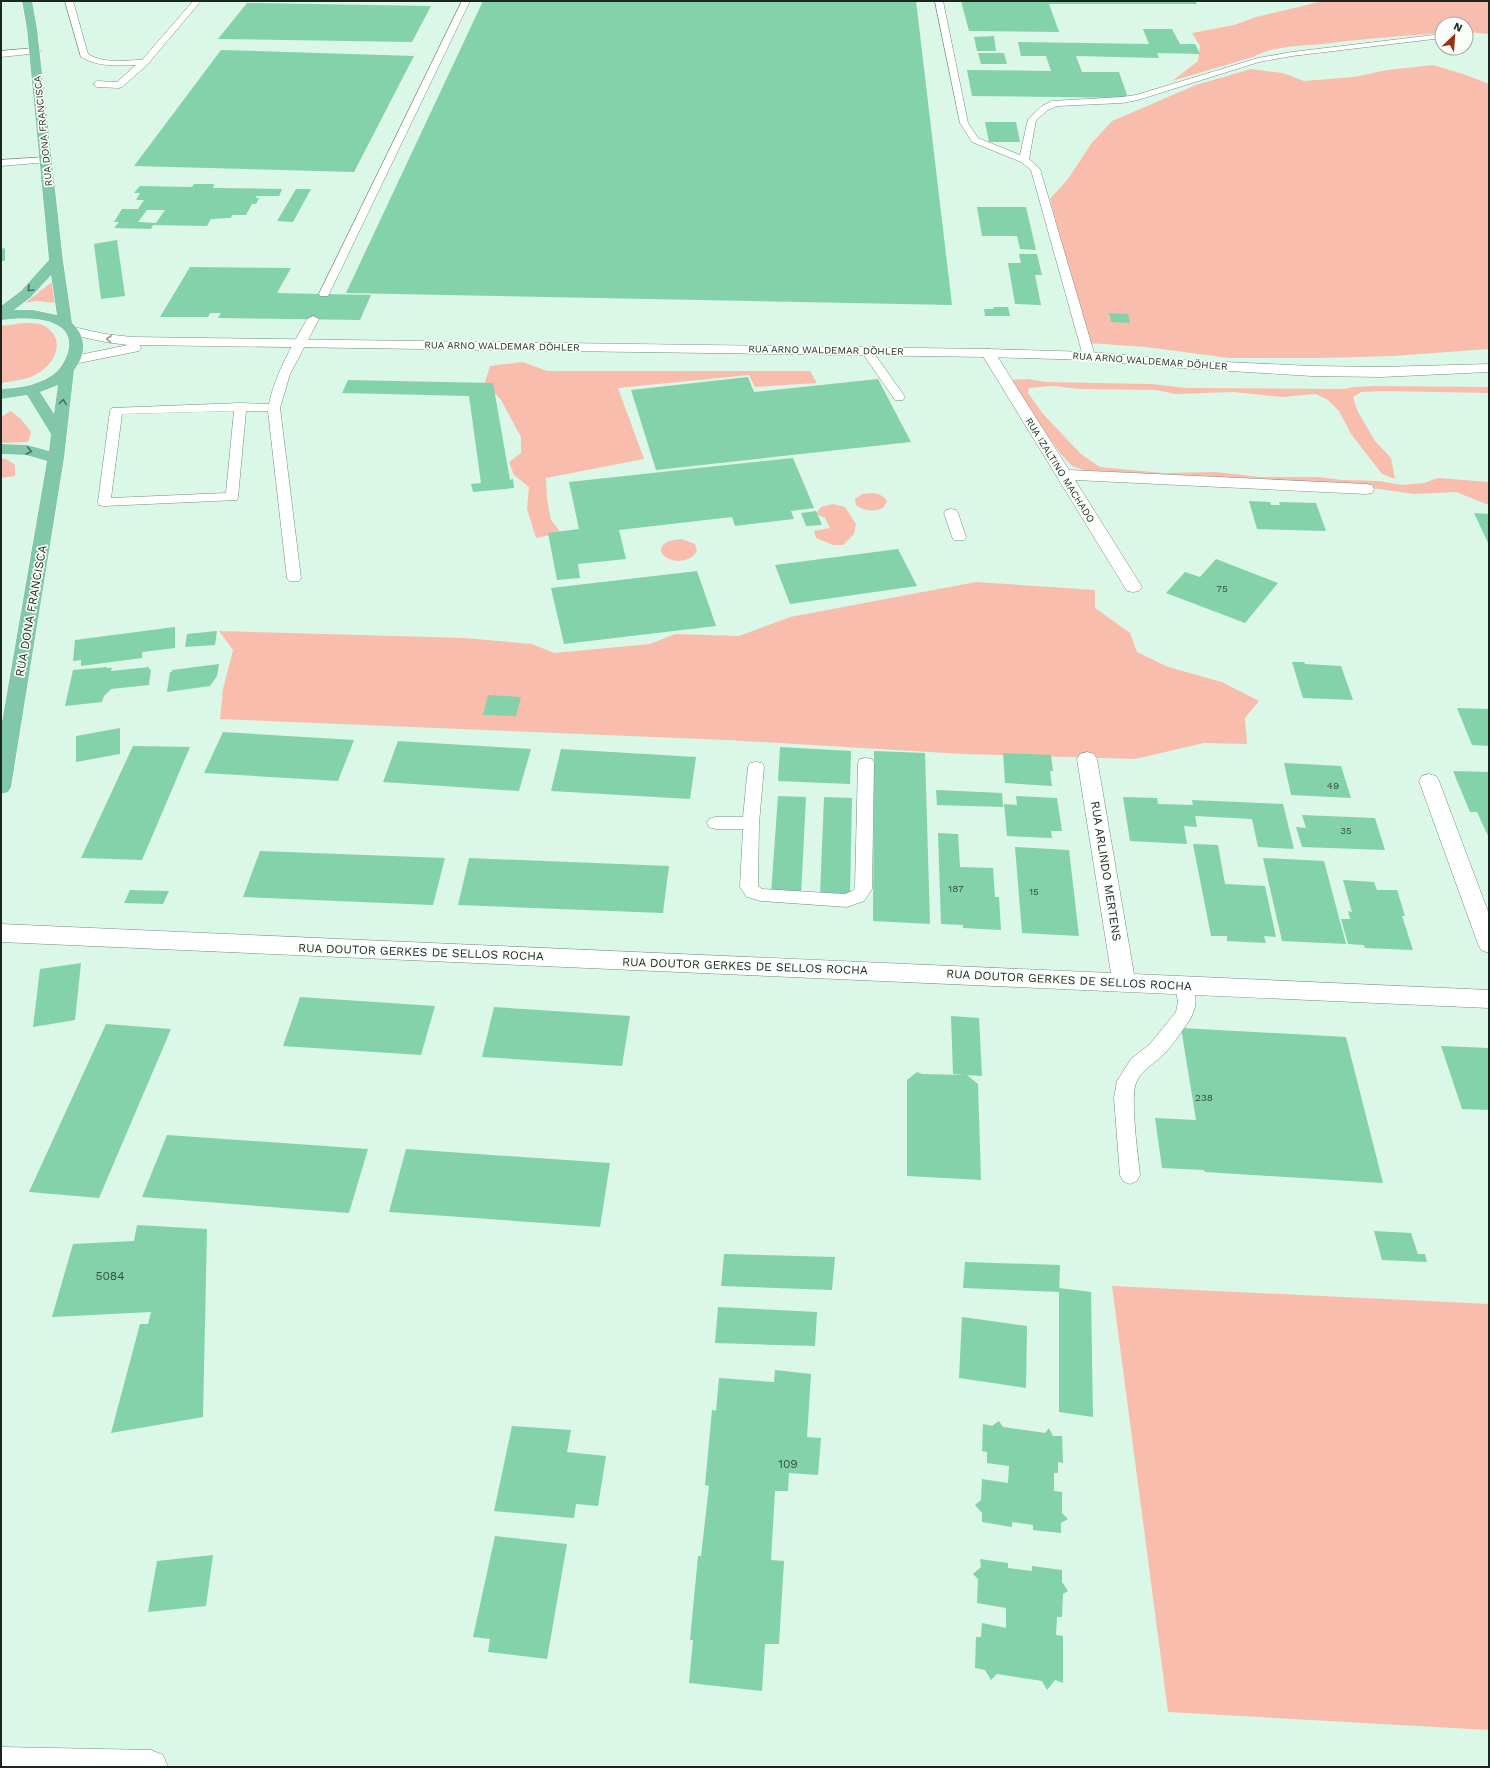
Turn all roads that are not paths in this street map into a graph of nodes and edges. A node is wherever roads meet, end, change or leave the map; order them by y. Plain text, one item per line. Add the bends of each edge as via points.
1 (27, 1) edge
2 (69, 1) edge
3 (197, 1) edge
4 (466, 1) edge
5 (938, 1) edge
6 (1434, 37) edge
7 (35, 51) junction
8 (1, 54) edge
9 (144, 63) junction
10 (97, 84) dead end
11 (46, 160) junction
12 (1024, 160) junction
13 (1, 163) edge
14 (56, 261) junction
15 (324, 294) dead end
16 (1, 312) edge
17 (1, 316) edge
18 (313, 319) dead end
19 (69, 328) junction
20 (162, 341) junction
21 (300, 343) junction
22 (867, 351) junction
23 (988, 353) junction
24 (1088, 356) junction
25 (71, 365) junction
26 (1489, 368) edge
27 (31, 390) junction
28 (1, 394) edge
29 (899, 397) dead end
30 (240, 407) junction
31 (274, 408) junction
32 (1, 410) edge
33 (59, 434) junction
34 (1, 449) edge
35 (56, 458) junction
36 (1064, 475) junction
37 (1366, 489) dead end
38 (951, 513) dead end
39 (959, 537) dead end
40 (294, 578) dead end
41 (1133, 587) dead end
42 (1087, 759) dead end
43 (866, 763) dead end
44 (756, 766) dead end
45 (1429, 780) dead end
46 (1, 787) edge
47 (715, 823) dead end
48 (750, 823) junction
49 (1, 933) edge
50 (1489, 944) edge
51 (1124, 982) junction
52 (1184, 985) junction
53 (1489, 999) edge
54 (1130, 1175) dead end
55 (1, 1764) edge
56 (151, 1767) edge

1 - 7 main road, RUA DONA FRANCISCA
2 - 9 lane via 84,55 90,60
3 - 9 lane
4 - 15 lane
5 - 12 lane via 964,123 976,140
6 - 12 lane via 1292,54 1251,62 1122,100 1055,103 1032,119
7 - 8 street
7 - 11 main road, RUA DONA FRANCISCA
9 - 10 lane via 119,85
11 - 13 lane
11 - 14 main road, RUA DONA FRANCISCA
12 - 24 lane via 1035,169
14 -> 16 main road via 26,294
14 - 19 main road, RUA DONA FRANCISCA
17 - 19 main road via 27,313 42,315
18 - 21 lane
20 -> 19 street, RUA ARNO WALDEMAR DÖHLER via 104,338
19 - 25 main road, RUA DONA FRANCISCA via 77,342
20 - 21 street, RUA ARNO WALDEMAR DÖHLER
20 - 25 street, RUA ARNO WALDEMAR DÖHLER
21 - 22 street, RUA ARNO WALDEMAR DÖHLER
21 - 31 lane via 276,396
22 - 23 street, RUA ARNO WALDEMAR DÖHLER
22 - 29 lane
23 - 24 street, RUA ARNO WALDEMAR DÖHLER
23 - 36 street, RUA IZALTINO MACHADO
24 - 26 street, RUA ARNO WALDEMAR DÖHLER via 1312,371 1381,372
25 - 27 main road via 51,382
33 -> 25 main road, RUA DONA FRANCISCA
27 - 28 main road
27 - 32 main road
27 - 33 main road
30 - 30 lane via 116,411 104,502 232,497
30 - 31 lane
31 - 40 lane
33 - 35 main road, RUA DONA FRANCISCA
34 -> 35 main road via 27,450
35 - 46 main road, RUA DONA FRANCISCA
36 - 37 street
36 - 41 street, RUA IZALTINO MACHADO
38 - 39 lane
42 - 51 street, RUA ARLINDO MERTENS
43 - 48 lane via 863,889 858,896 847,901 761,895 752,892 749,887
44 - 48 lane
45 - 50 street
47 - 48 lane
49 - 51 street, RUA DOUTOR GERKES DE SELLOS ROCHA
51 - 52 street, RUA DOUTOR GERKES DE SELLOS ROCHA
52 - 53 street, RUA DOUTOR GERKES DE SELLOS ROCHA
52 - 54 lane via 1187,1002 1185,1014 1157,1049 1138,1065 1127,1081 1124,1098
55 - 56 street

